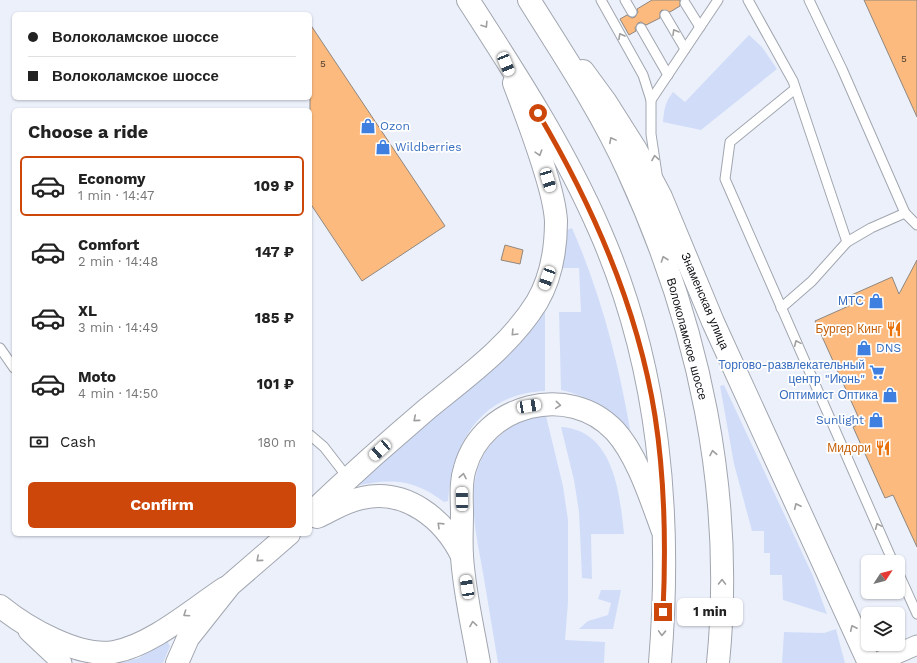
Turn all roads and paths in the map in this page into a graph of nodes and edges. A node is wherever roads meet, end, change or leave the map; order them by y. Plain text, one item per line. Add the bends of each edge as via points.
1 (468, 0) edge
2 (529, 0) edge
3 (601, 0) edge
4 (625, 0) edge
5 (748, 0) edge
6 (809, 0) edge
7 (714, 2) edge
8 (685, 3) dead end
9 (632, 12) dead end
10 (665, 15) dead end
11 (641, 28) dead end
12 (700, 28) junction
13 (685, 49) junction
14 (501, 51) junction
15 (668, 75) junction
16 (794, 89) junction
17 (651, 100) junction
18 (661, 197) junction
19 (905, 213) junction
20 (917, 225) edge
21 (847, 242) junction
22 (781, 308) junction
23 (0, 348) edge
24 (12, 365) edge
25 (312, 437) edge
26 (348, 478) junction
27 (312, 512) edge
28 (312, 521) edge
29 (286, 536) edge
30 (665, 538) junction
31 (891, 555) edge
32 (462, 556) junction
33 (230, 585) junction
34 (905, 585) edge
35 (914, 601) edge
36 (5, 610) edge
37 (917, 614) edge
38 (917, 645) edge
39 (62, 663) edge
40 (177, 663) edge
41 (479, 663) edge
42 (660, 663) edge
43 (718, 663) edge
44 (869, 663) edge
45 (876, 663) edge

1 -> 14 main road
2 - 18 main road, Знаменская улица via 605,101 636,150
43 -> 2 main road, Волоколамское шоссе via 722,542 717,470 702,392 682,312 660,248 628,170 580,81
17 -> 3 lane via 643,75
4 - 9 lane
5 - 16 lane via 793,81
6 - 19 lane
7 - 12 lane
8 - 12 lane
13 -> 10 lane
11 - 15 lane
12 - 13 lane
13 - 15 lane
14 -> 26 main road via 533,131 551,193 556,219 555,248 551,266 537,302 521,325 498,350
14 - 30 main road via 567,162 624,291 643,359 655,416
15 - 17 lane
16 - 21 lane
16 - 22 lane via 730,142 725,179
18 -> 17 lane via 651,134
44 -> 18 main road, Знаменская улица via 713,322
19 - 20 lane
19 - 21 lane
21 - 22 lane via 812,281
31 -> 22 lane
23 - 24 lane
25 - 26 lane via 324,447
26 - 27 main road
32 -> 28 main road via 454,540 426,511 397,498 362,498 339,505
29 -> 33 main road
32 -> 30 main road via 462,484 470,454 483,435 500,419 529,406 544,404 575,407 590,413 615,431 625,443 645,484
30 -> 42 main road
41 -> 32 main road
33 -> 36 main road via 158,633 114,652 93,652 65,644
33 - 40 main road via 188,638
34 - 35 lane
35 - 37 lane
36 - 39 street
38 - 45 street

